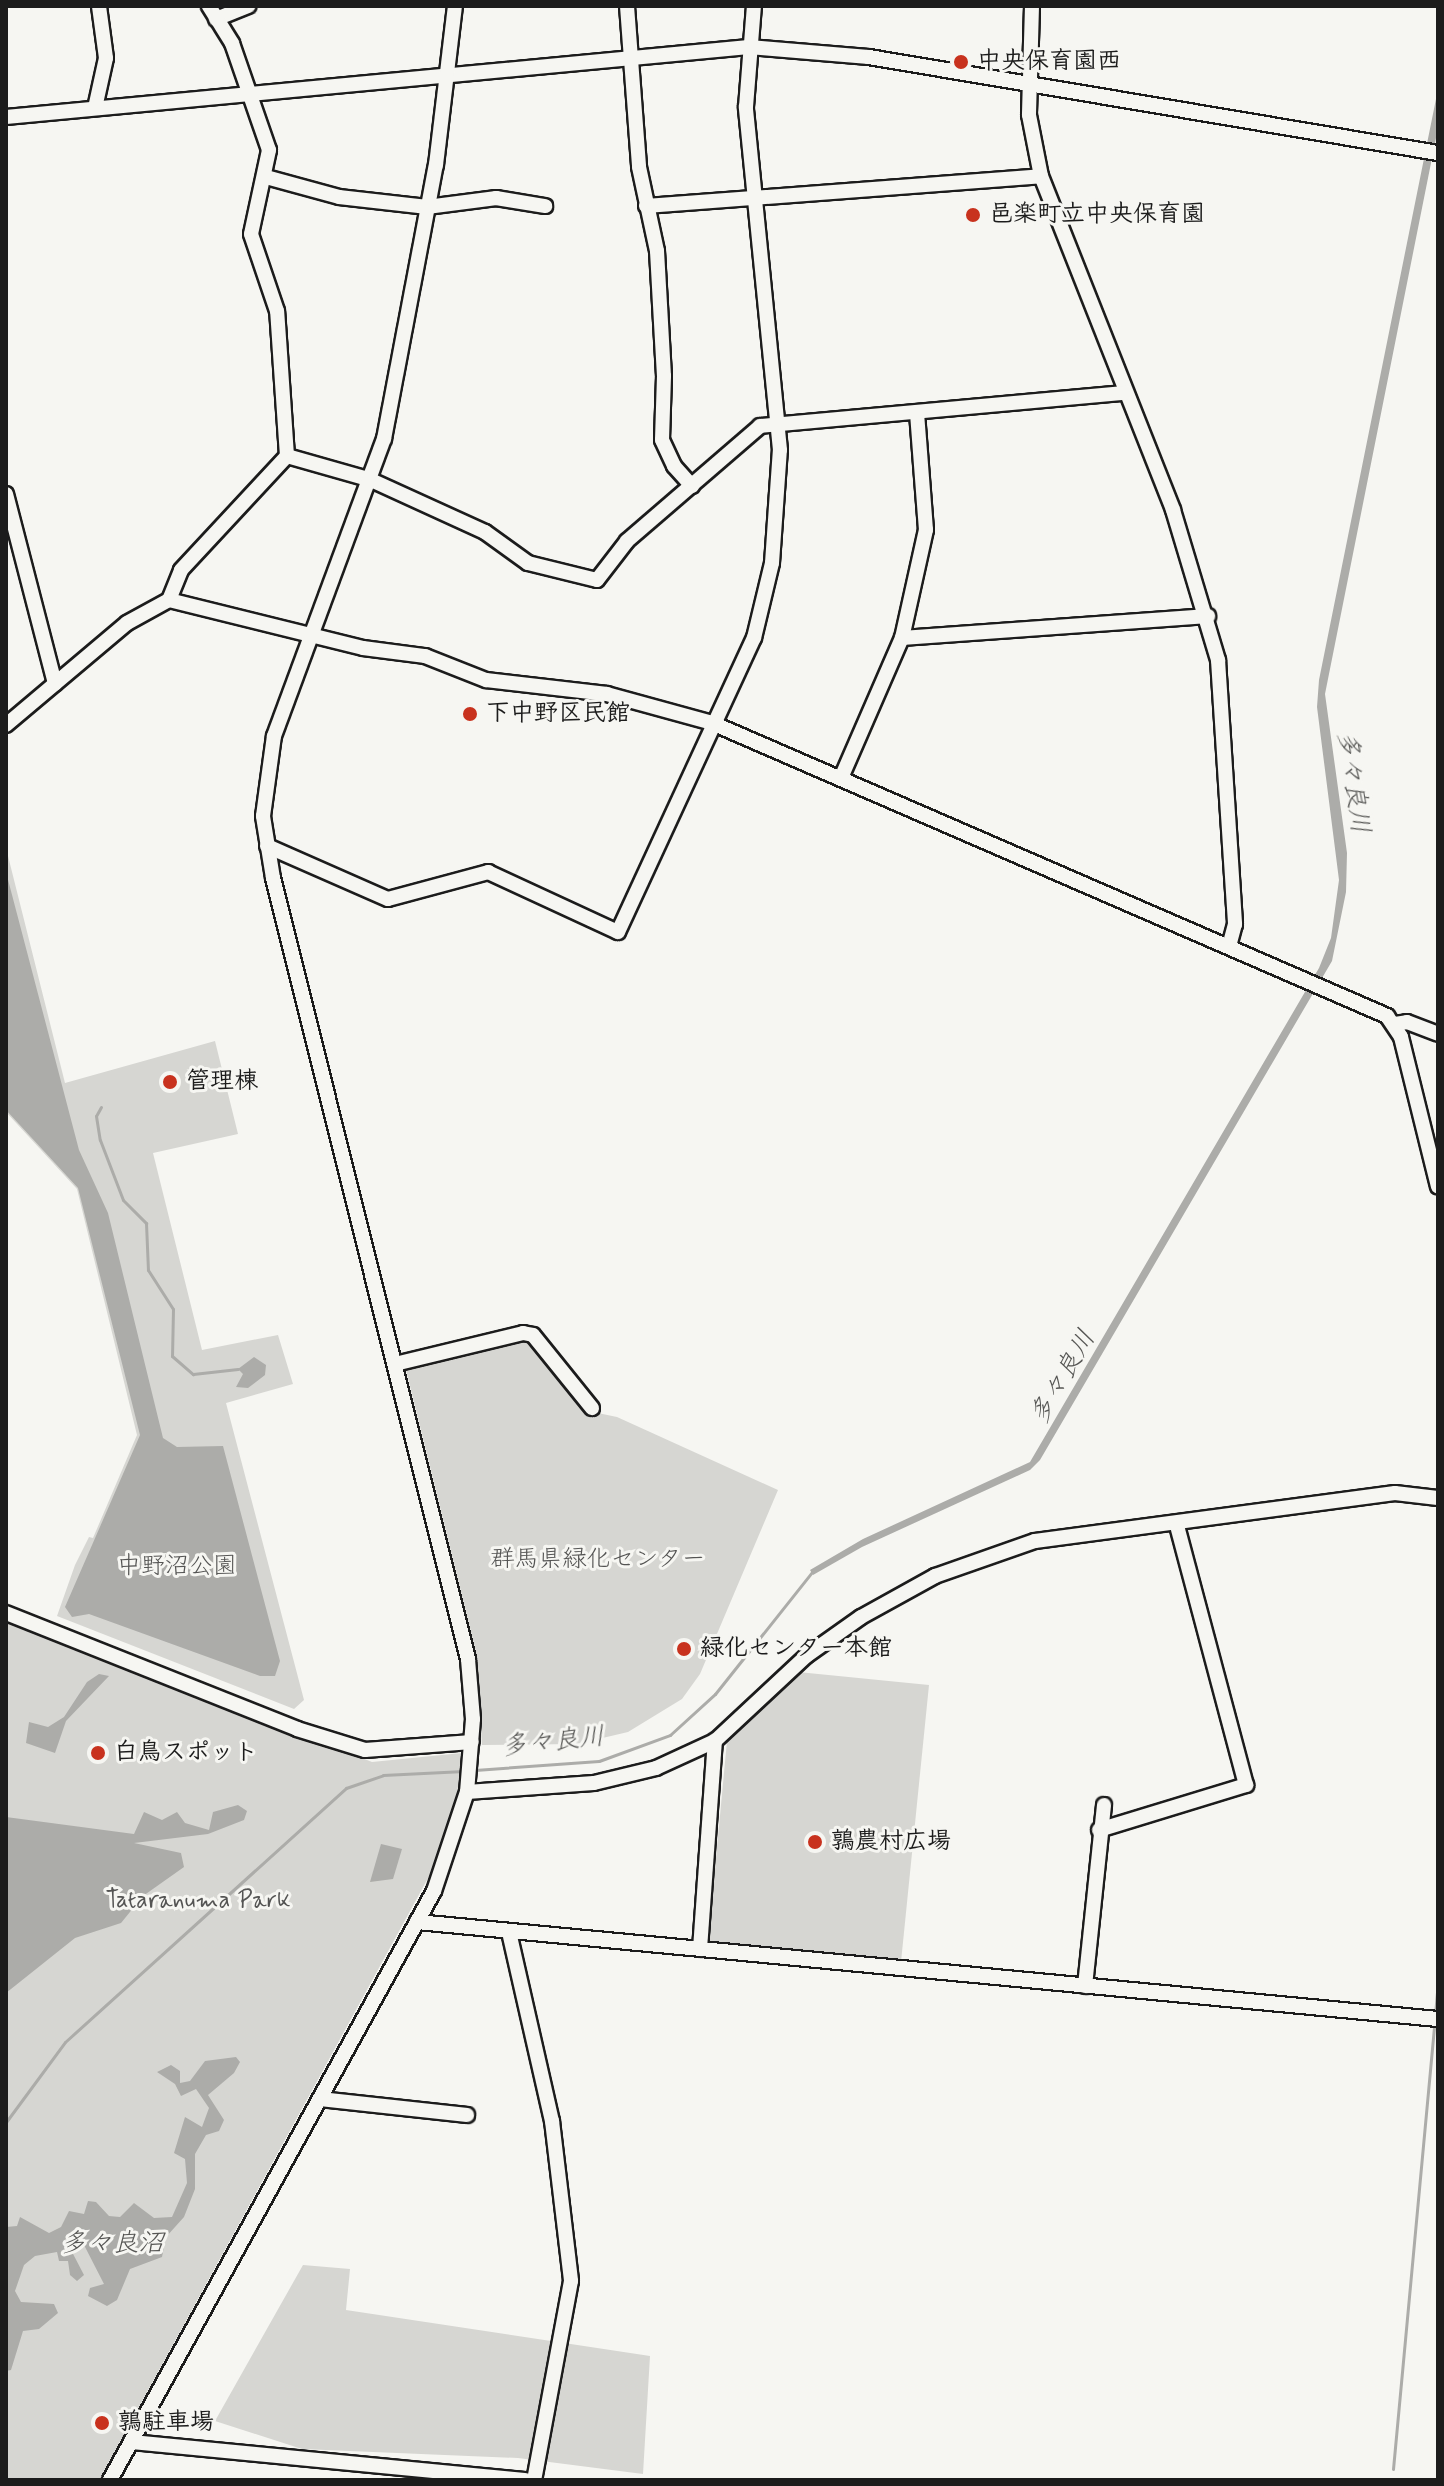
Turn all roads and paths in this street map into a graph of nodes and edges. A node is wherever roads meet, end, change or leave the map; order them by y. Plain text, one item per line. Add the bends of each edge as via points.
1 (99, 6) edge
2 (249, 6) edge
3 (455, 6) edge
4 (627, 6) edge
5 (754, 6) edge
6 (1032, 6) edge
7 (213, 12) edge
8 (749, 47) junction
9 (631, 54) junction
10 (449, 72) junction
11 (1029, 84) junction
12 (251, 93) junction
13 (95, 108) junction
14 (6, 117) edge
15 (1438, 153) edge
16 (1041, 176) junction
17 (266, 177) junction
18 (754, 199) junction
19 (545, 206) dead end
20 (646, 206) junction
21 (427, 207) junction
22 (1126, 393) junction
23 (917, 412) junction
24 (776, 423) junction
25 (287, 456) junction
26 (371, 480) junction
27 (692, 486) junction
28 (6, 494) edge
29 (10, 527) edge
30 (169, 600) junction
31 (1208, 616) junction
32 (311, 633) junction
33 (902, 638) junction
34 (55, 684) junction
35 (712, 723) junction
36 (6, 725) edge
37 (841, 778) junction
38 (267, 846) junction
39 (1229, 946) junction
40 (1395, 1024) junction
41 (1438, 1034) edge
42 (1438, 1187) edge
43 (395, 1364) junction
44 (592, 1408) dead end
45 (1438, 1498) edge
46 (1177, 1526) junction
47 (6, 1613) edge
48 (715, 1741) junction
49 (472, 1748) junction
50 (467, 1790) junction
51 (1104, 1805) dead end
52 (1099, 1830) junction
53 (417, 1922) junction
54 (509, 1932) junction
55 (700, 1949) junction
56 (1085, 1986) junction
57 (1438, 2019) edge
58 (320, 2099) junction
59 (467, 2115) dead end
60 (131, 2442) junction
61 (110, 2480) edge
62 (525, 2480) edge
63 (534, 2480) edge

1 - 13 street via 106,58
2 - 7 street
3 - 10 street
4 - 9 street
5 - 8 street
6 - 11 street
7 - 12 street via 232,43
8 - 9 street
8 - 11 street via 857,55
8 - 18 street via 746,107
9 - 10 street
9 - 20 street
10 - 12 street
10 - 21 street
11 - 15 street
11 - 16 street via 1030,131
12 - 13 street
12 - 17 street via 269,150
13 - 14 street
16 - 18 street
16 - 22 street
17 - 21 street via 339,197
17 - 25 street via 251,234 277,311
18 - 20 street
18 - 24 street
19 - 21 street via 496,198
20 - 27 street via 657,251 662,440 674,466
21 - 26 street via 384,439
22 - 23 street
22 - 31 street
23 - 24 street
23 - 33 street via 926,530
24 - 27 street via 760,426
24 - 35 street via 776,524 762,612
25 - 26 street
25 - 30 street via 181,570
26 - 27 street via 485,532 528,563 597,580 627,541
26 - 32 street
28 - 29 street
29 - 34 street
30 - 32 street
30 - 34 street via 127,623
31 - 33 street
31 - 39 street via 1223,721 1235,924
32 - 35 street via 363,648 438,659 486,680 607,694
32 - 38 street via 274,736 263,816
33 - 37 street
34 - 36 street
35 - 37 street
35 - 38 street via 618,932 488,872 388,899
37 - 39 street
38 - 43 street
39 - 40 street via 1341,993
40 - 41 street via 1407,1022
40 - 42 street
43 - 44 street via 523,1333 533,1335
43 - 49 street via 468,1659
45 - 46 street via 1395,1493
46 - 48 street via 1035,1541 935,1576 829,1638
46 - 52 street via 1246,1785
47 - 49 street via 306,1732 371,1751
48 - 50 street via 631,1776
48 - 55 street
49 - 50 street
50 - 53 street via 446,1865
51 - 52 street
52 - 56 street
53 - 54 street
53 - 58 street
54 - 55 street
54 - 63 street via 552,2121 571,2281
55 - 56 street
56 - 57 street
58 - 59 street
58 - 60 street
60 - 61 street
60 - 62 street

